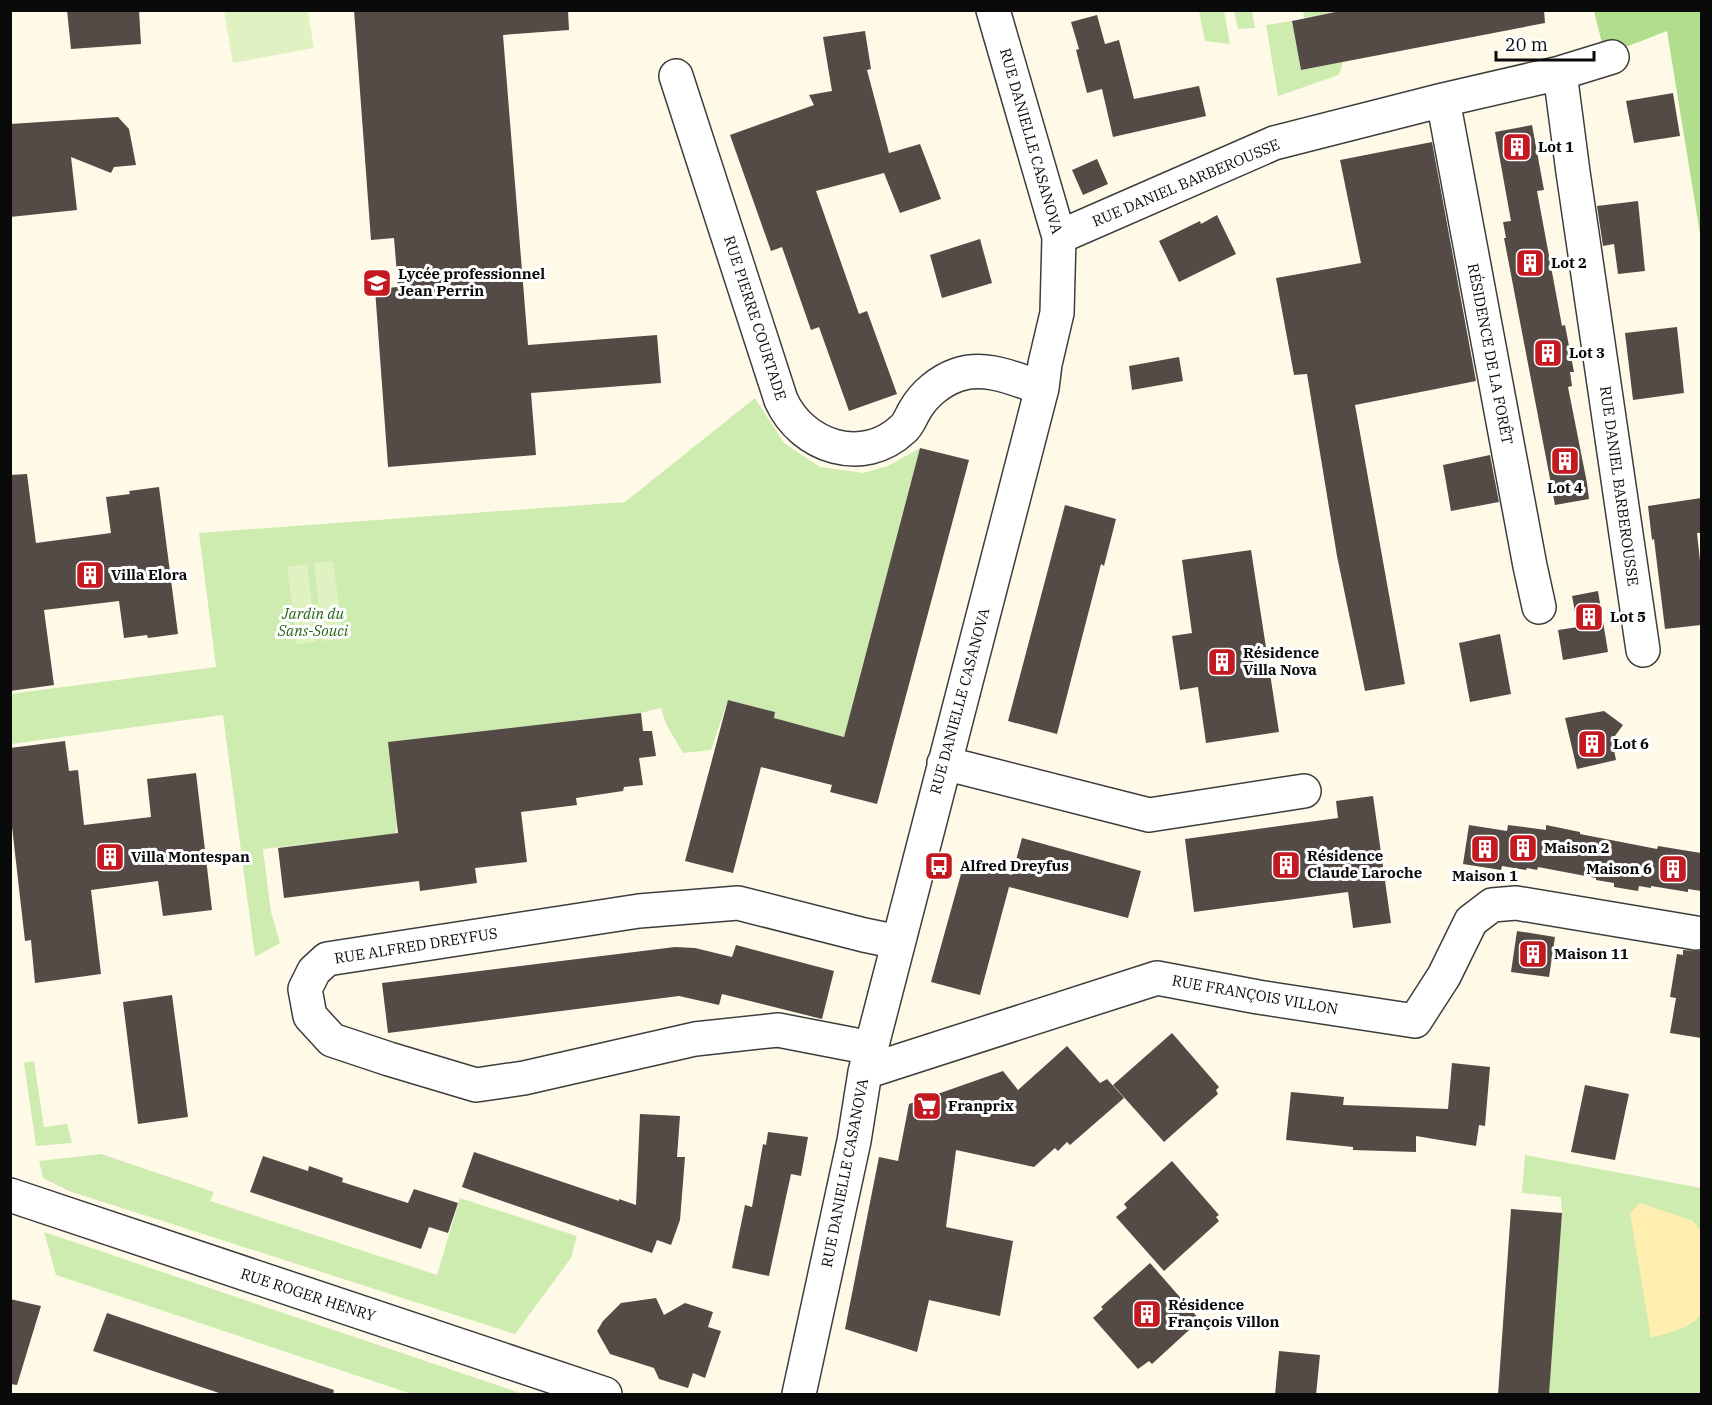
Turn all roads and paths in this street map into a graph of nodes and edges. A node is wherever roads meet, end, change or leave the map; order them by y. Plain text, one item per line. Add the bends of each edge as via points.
1 (993, 10) edge
2 (1612, 57) dead end
3 (1560, 73) junction
4 (676, 76) dead end
5 (1443, 100) junction
6 (1059, 237) junction
7 (1042, 388) junction
8 (1539, 607) dead end
9 (1643, 650) dead end
10 (944, 763) junction
11 (1305, 791) dead end
12 (1696, 933) dead end
13 (898, 942) junction
14 (868, 1060) junction
15 (10, 1196) edge
16 (565, 1388) edge
17 (605, 1395) edge
18 (799, 1395) edge

1 - 6 street, RUE DANIELLE CASANOVA
2 - 3 street, RUE DANIEL BARBEROUSSE
3 - 5 street, RUE DANIEL BARBEROUSSE
3 - 9 street, RUE DANIEL BARBEROUSSE
4 - 7 street, RUE PIERRE COURTADE via 778,392 789,415 803,431 839,448 877,444 905,428 931,390 968,373 997,373
5 - 6 street, RUE DANIEL BARBEROUSSE via 1274,143
5 - 8 street, RÉSIDENCE DE LA FORÊT
6 - 7 street, RUE DANIELLE CASANOVA via 1057,313
7 - 10 street, RUE DANIELLE CASANOVA
10 - 11 street via 1149,815
10 - 13 street, RUE DANIELLE CASANOVA
12 - 14 street, RUE FRANÇOIS VILLON via 1516,903 1492,905 1471,921 1415,1021 1157,978
13 - 14 street, RUE DANIELLE CASANOVA
13 - 14 street, RUE ALFRED DREYFUS via 738,903 639,911 327,959 314,971 305,989 310,1016 332,1040 476,1085 524,1078 695,1039 778,1030
14 - 18 street, RUE DANIELLE CASANOVA
15 - 16 street, RUE ROGER HENRY
16 - 17 street, RUE ROGER HENRY

